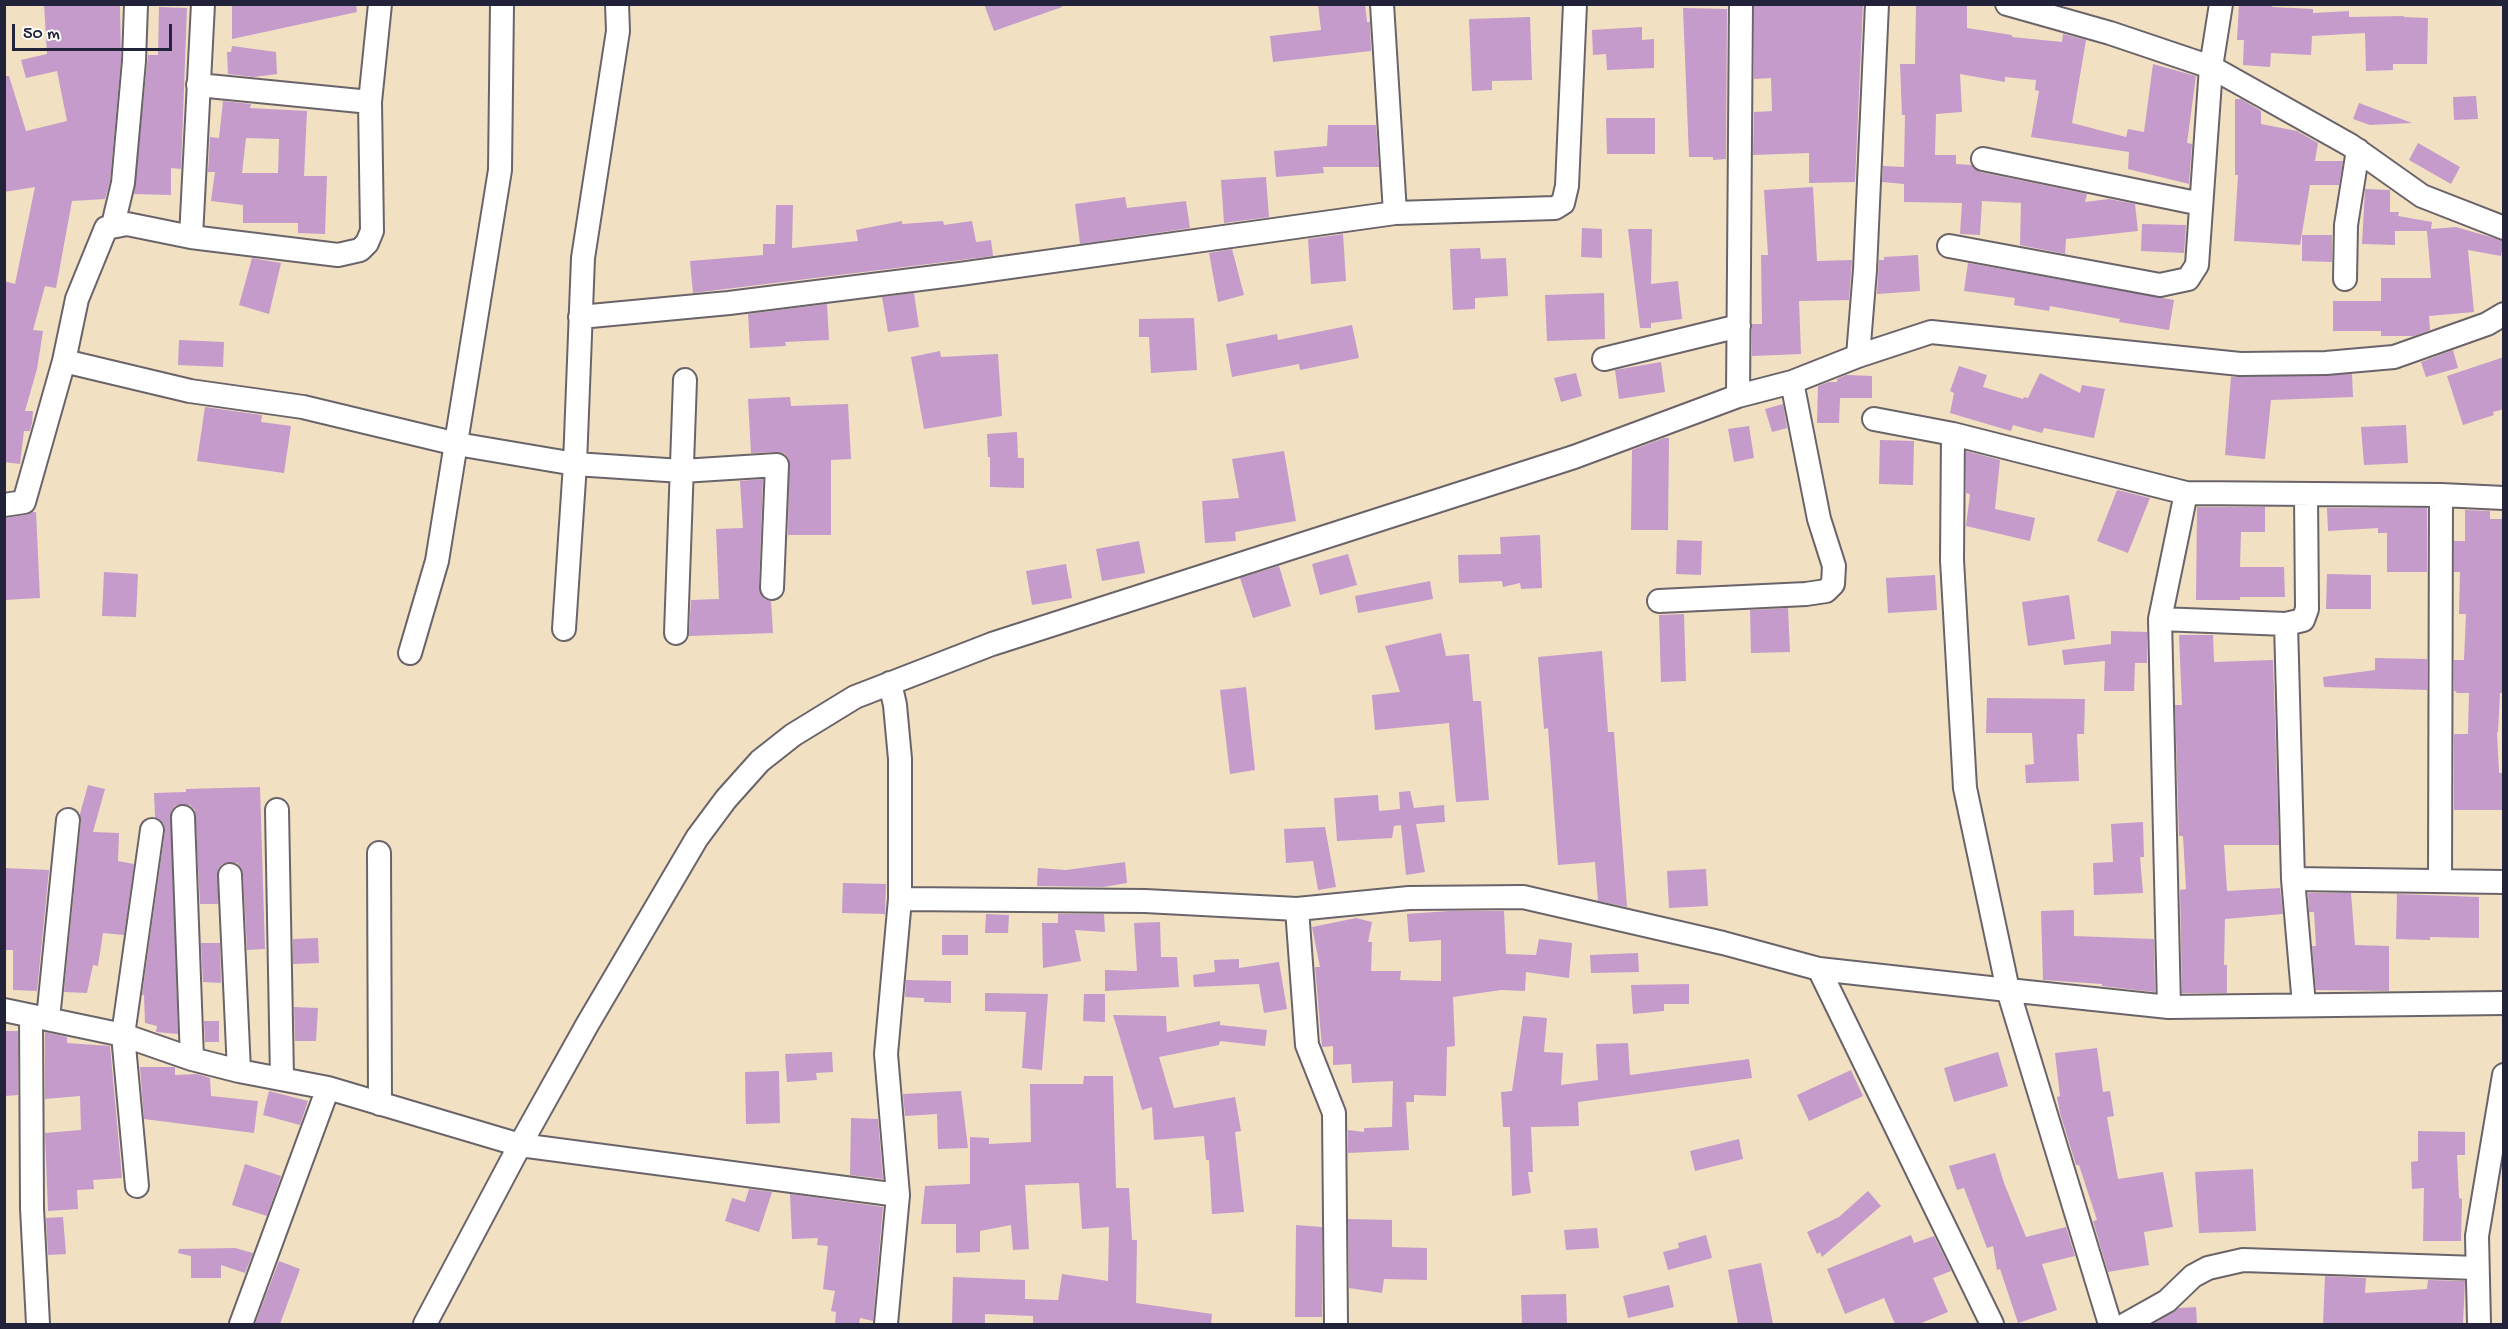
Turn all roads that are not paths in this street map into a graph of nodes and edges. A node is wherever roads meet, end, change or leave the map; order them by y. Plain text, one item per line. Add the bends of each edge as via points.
1 (136, 4) edge
2 (203, 4) edge
3 (380, 4) edge
4 (502, 4) edge
5 (617, 4) edge
6 (1382, 4) edge
7 (1575, 4) edge
8 (1741, 4) edge
9 (1877, 4) edge
10 (2007, 4) edge
11 (2222, 4) edge
12 (2211, 68) junction
13 (198, 85) junction
14 (370, 102) junction
15 (2358, 150) junction
16 (1983, 159) dead end
17 (2201, 204) junction
18 (1395, 213) junction
19 (112, 225) junction
20 (2504, 228) edge
21 (191, 237) junction
22 (1949, 246) dead end
23 (2345, 279) dead end
24 (2504, 314) edge
25 (580, 317) junction
26 (1739, 326) junction
27 (1858, 356) junction
28 (1604, 359) dead end
29 (64, 361) junction
30 (685, 380) dead end
31 (1792, 382) junction
32 (1738, 396) junction
33 (1874, 419) dead end
34 (1953, 434) junction
35 (457, 444) junction
36 (575, 464) junction
37 (682, 471) junction
38 (2186, 493) junction
39 (2306, 494) junction
40 (2441, 495) junction
41 (2504, 498) edge
42 (4, 505) edge
43 (772, 588) dead end
44 (1659, 601) dead end
45 (2160, 619) junction
46 (2286, 624) junction
47 (564, 629) dead end
48 (676, 633) dead end
49 (410, 653) dead end
50 (890, 684) junction
51 (277, 810) dead end
52 (183, 817) dead end
53 (68, 820) dead end
54 (153, 830) dead end
55 (379, 853) dead end
56 (230, 875) dead end
57 (2293, 879) junction
58 (2440, 881) junction
59 (2504, 882) edge
60 (900, 898) junction
61 (1297, 909) junction
62 (1819, 969) junction
63 (2008, 990) junction
64 (2504, 1003) edge
65 (2304, 1005) junction
66 (2169, 1007) junction
67 (4, 1010) edge
68 (39, 1018) junction
69 (123, 1035) junction
70 (192, 1059) junction
71 (239, 1071) junction
72 (2504, 1076) edge
73 (282, 1078) junction
74 (328, 1088) junction
75 (380, 1104) junction
76 (520, 1145) junction
77 (137, 1186) dead end
78 (898, 1195) junction
79 (2477, 1268) junction
80 (38, 1324) edge
81 (241, 1324) edge
82 (424, 1324) edge
83 (886, 1324) edge
84 (1336, 1324) edge
85 (1992, 1324) edge
86 (2110, 1324) edge
87 (2126, 1324) edge
88 (2479, 1324) edge

1 - 19 street via 123,183
2 - 13 street
3 - 14 street
4 - 35 street via 500,170
5 - 25 street via 618,31 583,258
6 - 18 street
7 - 18 street via 1563,204 1549,210
8 - 26 street
9 - 27 street
10 - 12 street via 2110,33
11 - 12 street
12 - 15 street
12 - 17 street
13 - 14 street
13 - 21 street
14 - 21 street via 372,231 360,250 338,255
15 - 20 street via 2422,196
15 - 23 street via 2346,225
16 - 17 street
17 - 22 street via 2196,265 2188,279 2177,283 2160,285
18 - 25 street via 960,274
19 - 21 street via 127,224
19 - 29 street via 102,232 76,299
24 - 27 street via 2487,324 2394,357 2326,363 2240,364 1931,332
25 - 36 street
26 - 28 street
26 - 32 street
27 - 31 street
29 - 35 street via 190,391 303,408
29 - 42 street via 24,502
30 - 37 street
31 - 32 street
31 - 44 street via 1819,519 1834,566 1833,584 1826,591 1806,594
32 - 50 street via 1574,457 992,644
33 - 34 street
34 - 38 street
34 - 63 street via 1952,560 1965,788
35 - 36 street
35 - 49 street via 437,561
36 - 37 street
36 - 47 street
37 - 43 street via 777,465
37 - 48 street
38 - 39 street
38 - 45 street
39 - 40 street
39 - 46 street via 2307,616 2300,622
40 - 41 street
40 - 58 street
45 - 46 street
45 - 66 street
46 - 57 street
50 - 60 street via 900,759
50 - 76 street via 855,697 793,735 760,761 726,800 667,887
51 - 73 street
52 - 70 street
53 - 68 street
54 - 69 street
55 - 75 street
56 - 71 street
57 - 58 street
57 - 65 street
58 - 59 street
60 - 61 street via 1145,901
60 - 78 street via 886,1054
61 - 62 street via 1409,898 1523,897
61 - 84 street via 1307,1045 1334,1113
62 - 63 street
62 - 85 street
63 - 66 street
63 - 86 street
64 - 65 street
65 - 66 street
67 - 68 street
68 - 69 street
68 - 80 street via 33,1208
69 - 70 street
69 - 77 street
70 - 71 street
71 - 73 street
72 - 79 street via 2477,1236
73 - 74 street
74 - 75 street
74 - 81 street
75 - 76 street
76 - 78 street
76 - 82 street
78 - 83 street
79 - 87 street via 2243,1260 2208,1268 2193,1276 2167,1301
79 - 88 street

